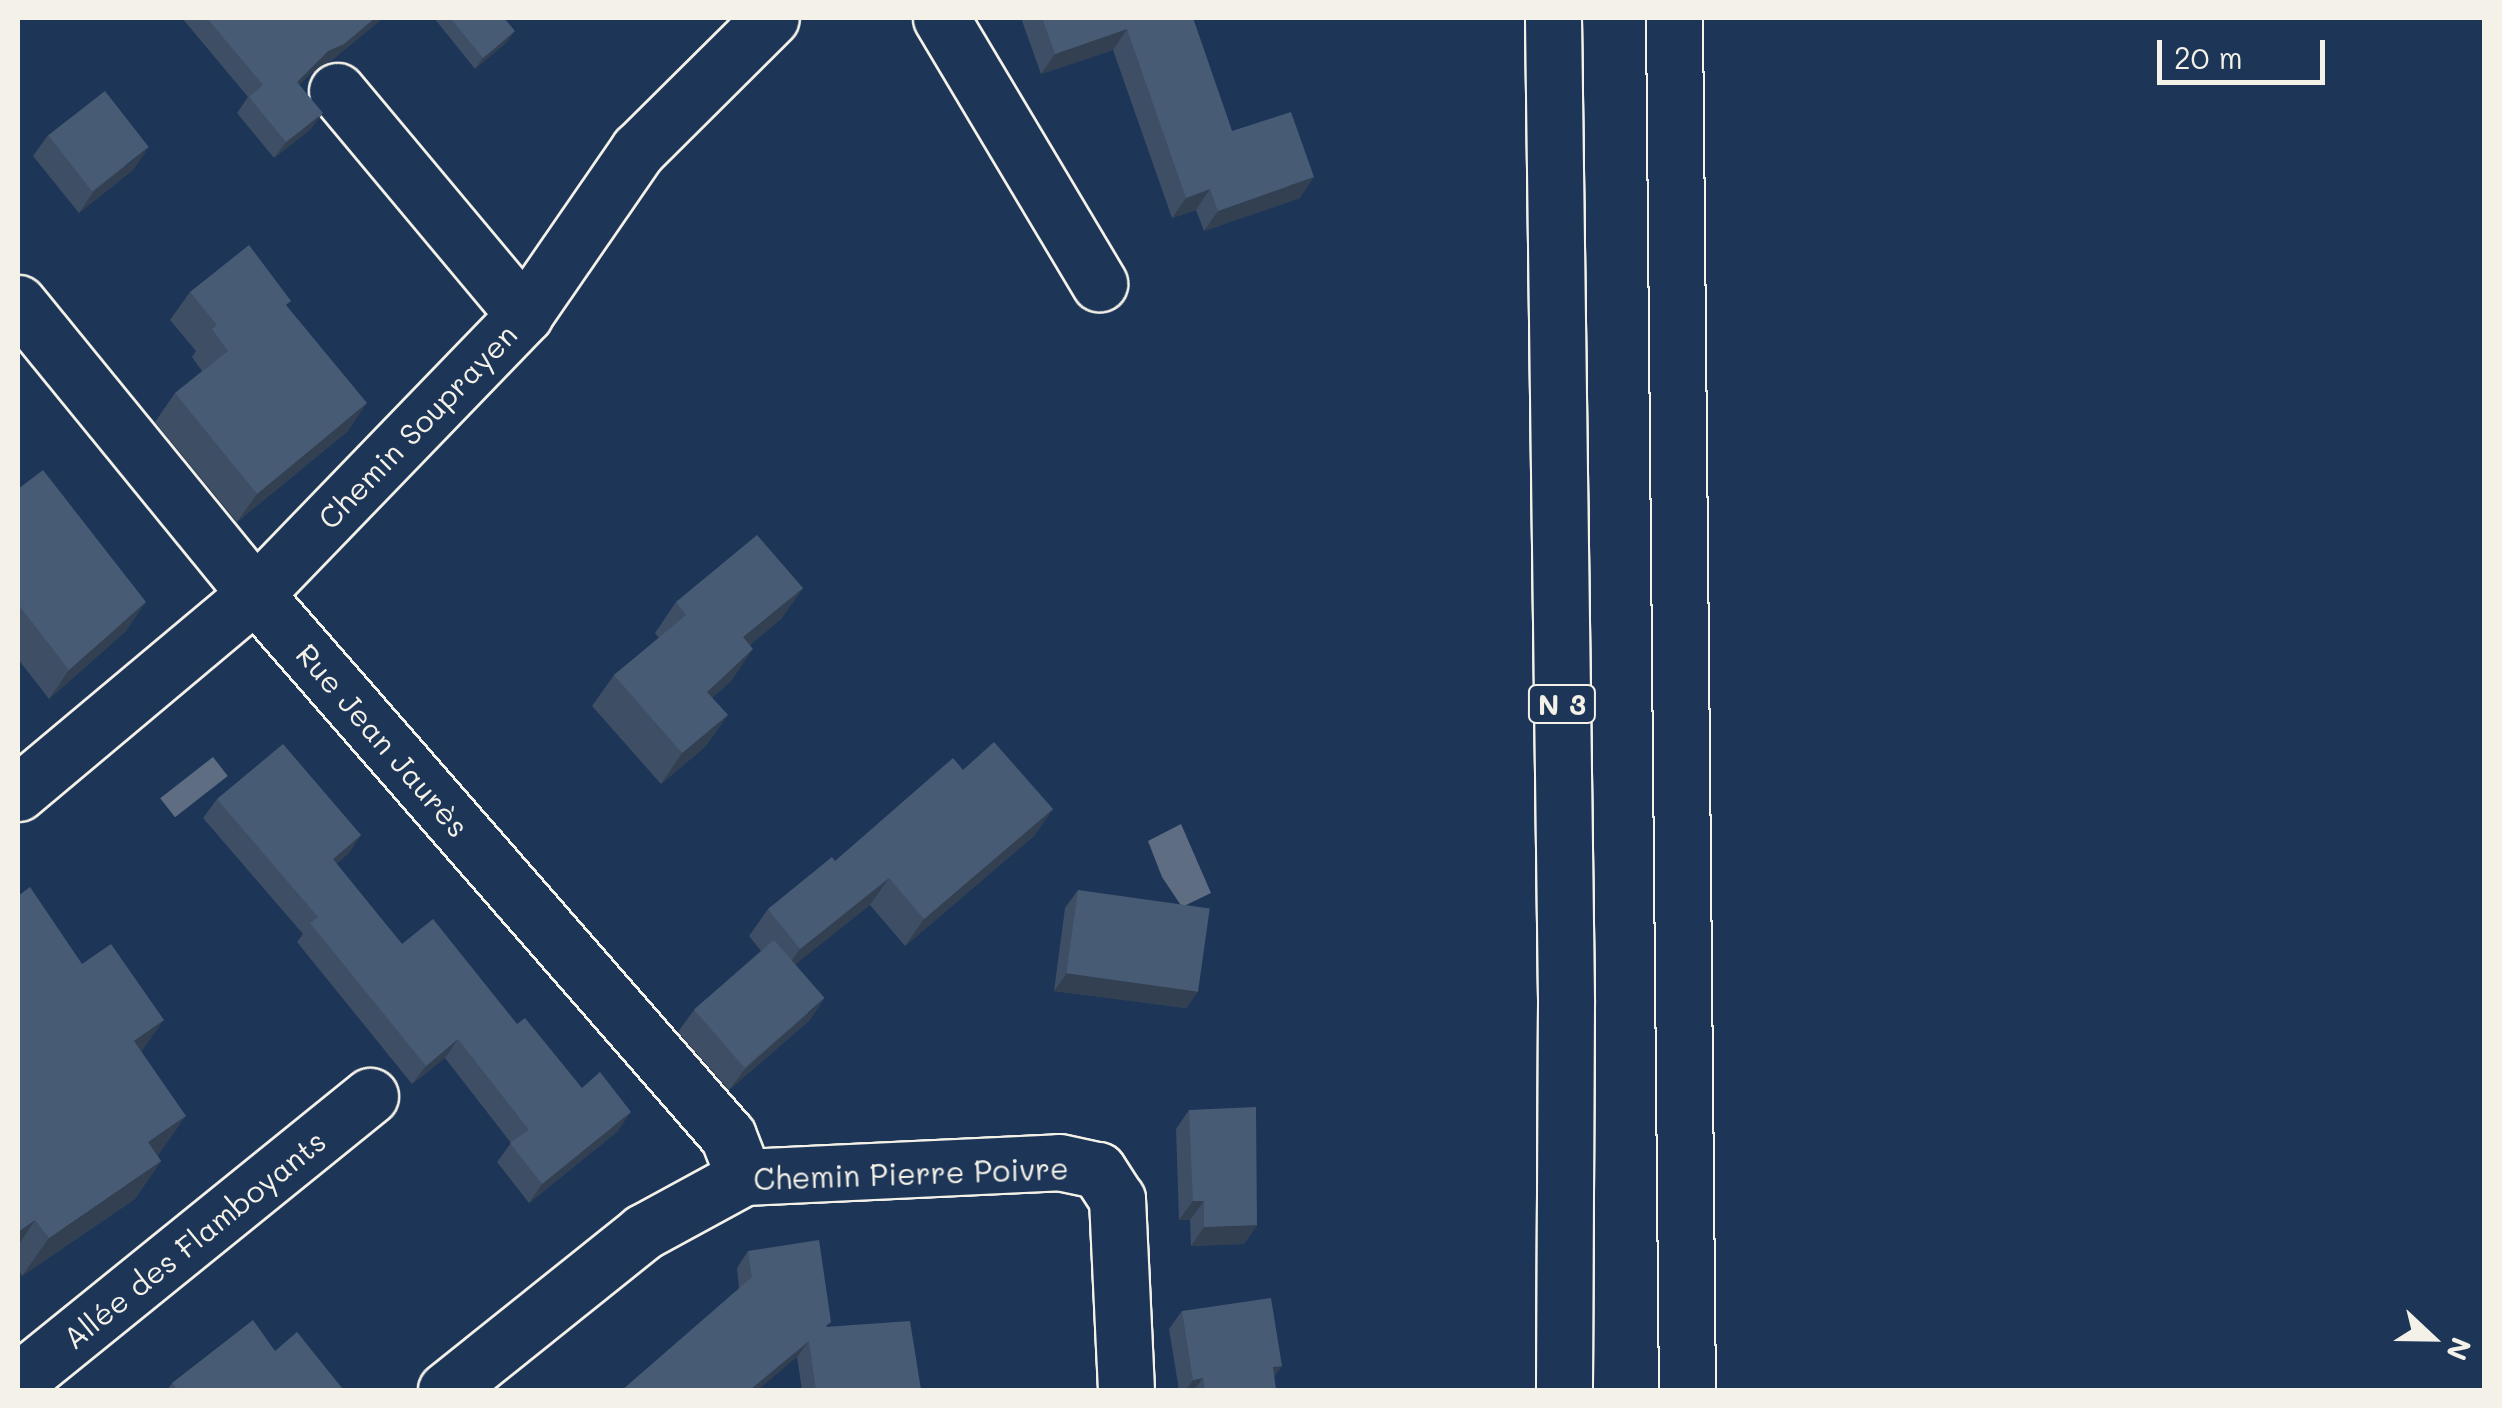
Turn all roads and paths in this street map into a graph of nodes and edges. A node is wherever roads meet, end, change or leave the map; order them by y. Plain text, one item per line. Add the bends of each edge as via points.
1 (771, 18) edge
2 (940, 18) edge
3 (1554, 18) edge
4 (1674, 18) edge
5 (337, 92) dead end
6 (1100, 283) dead end
7 (18, 303) edge
8 (524, 315) junction
9 (255, 594) junction
10 (18, 793) edge
11 (370, 1096) dead end
12 (744, 1177) junction
13 (18, 1381) edge
14 (446, 1390) edge
15 (1126, 1390) edge
16 (1564, 1390) edge
17 (1686, 1390) edge

1 - 8 main road, Chemin Souprayen via 638,150
2 - 6 main road
3 - 16 main road, N 3
4 - 17 main road
5 - 8 main road
7 - 9 main road, Rue Jean Jaurès
8 - 9 main road, Chemin Souprayen
9 - 10 main road, Chemin Souprayen
9 - 12 main road, Rue Jean Jaurès via 728,1136
11 - 13 main road, Allée des Flamboyants
12 - 14 main road, Chemin Pierre Poivre via 643,1232
12 - 15 main road, Chemin Pierre Poivre via 1059,1162 1098,1170 1117,1199

